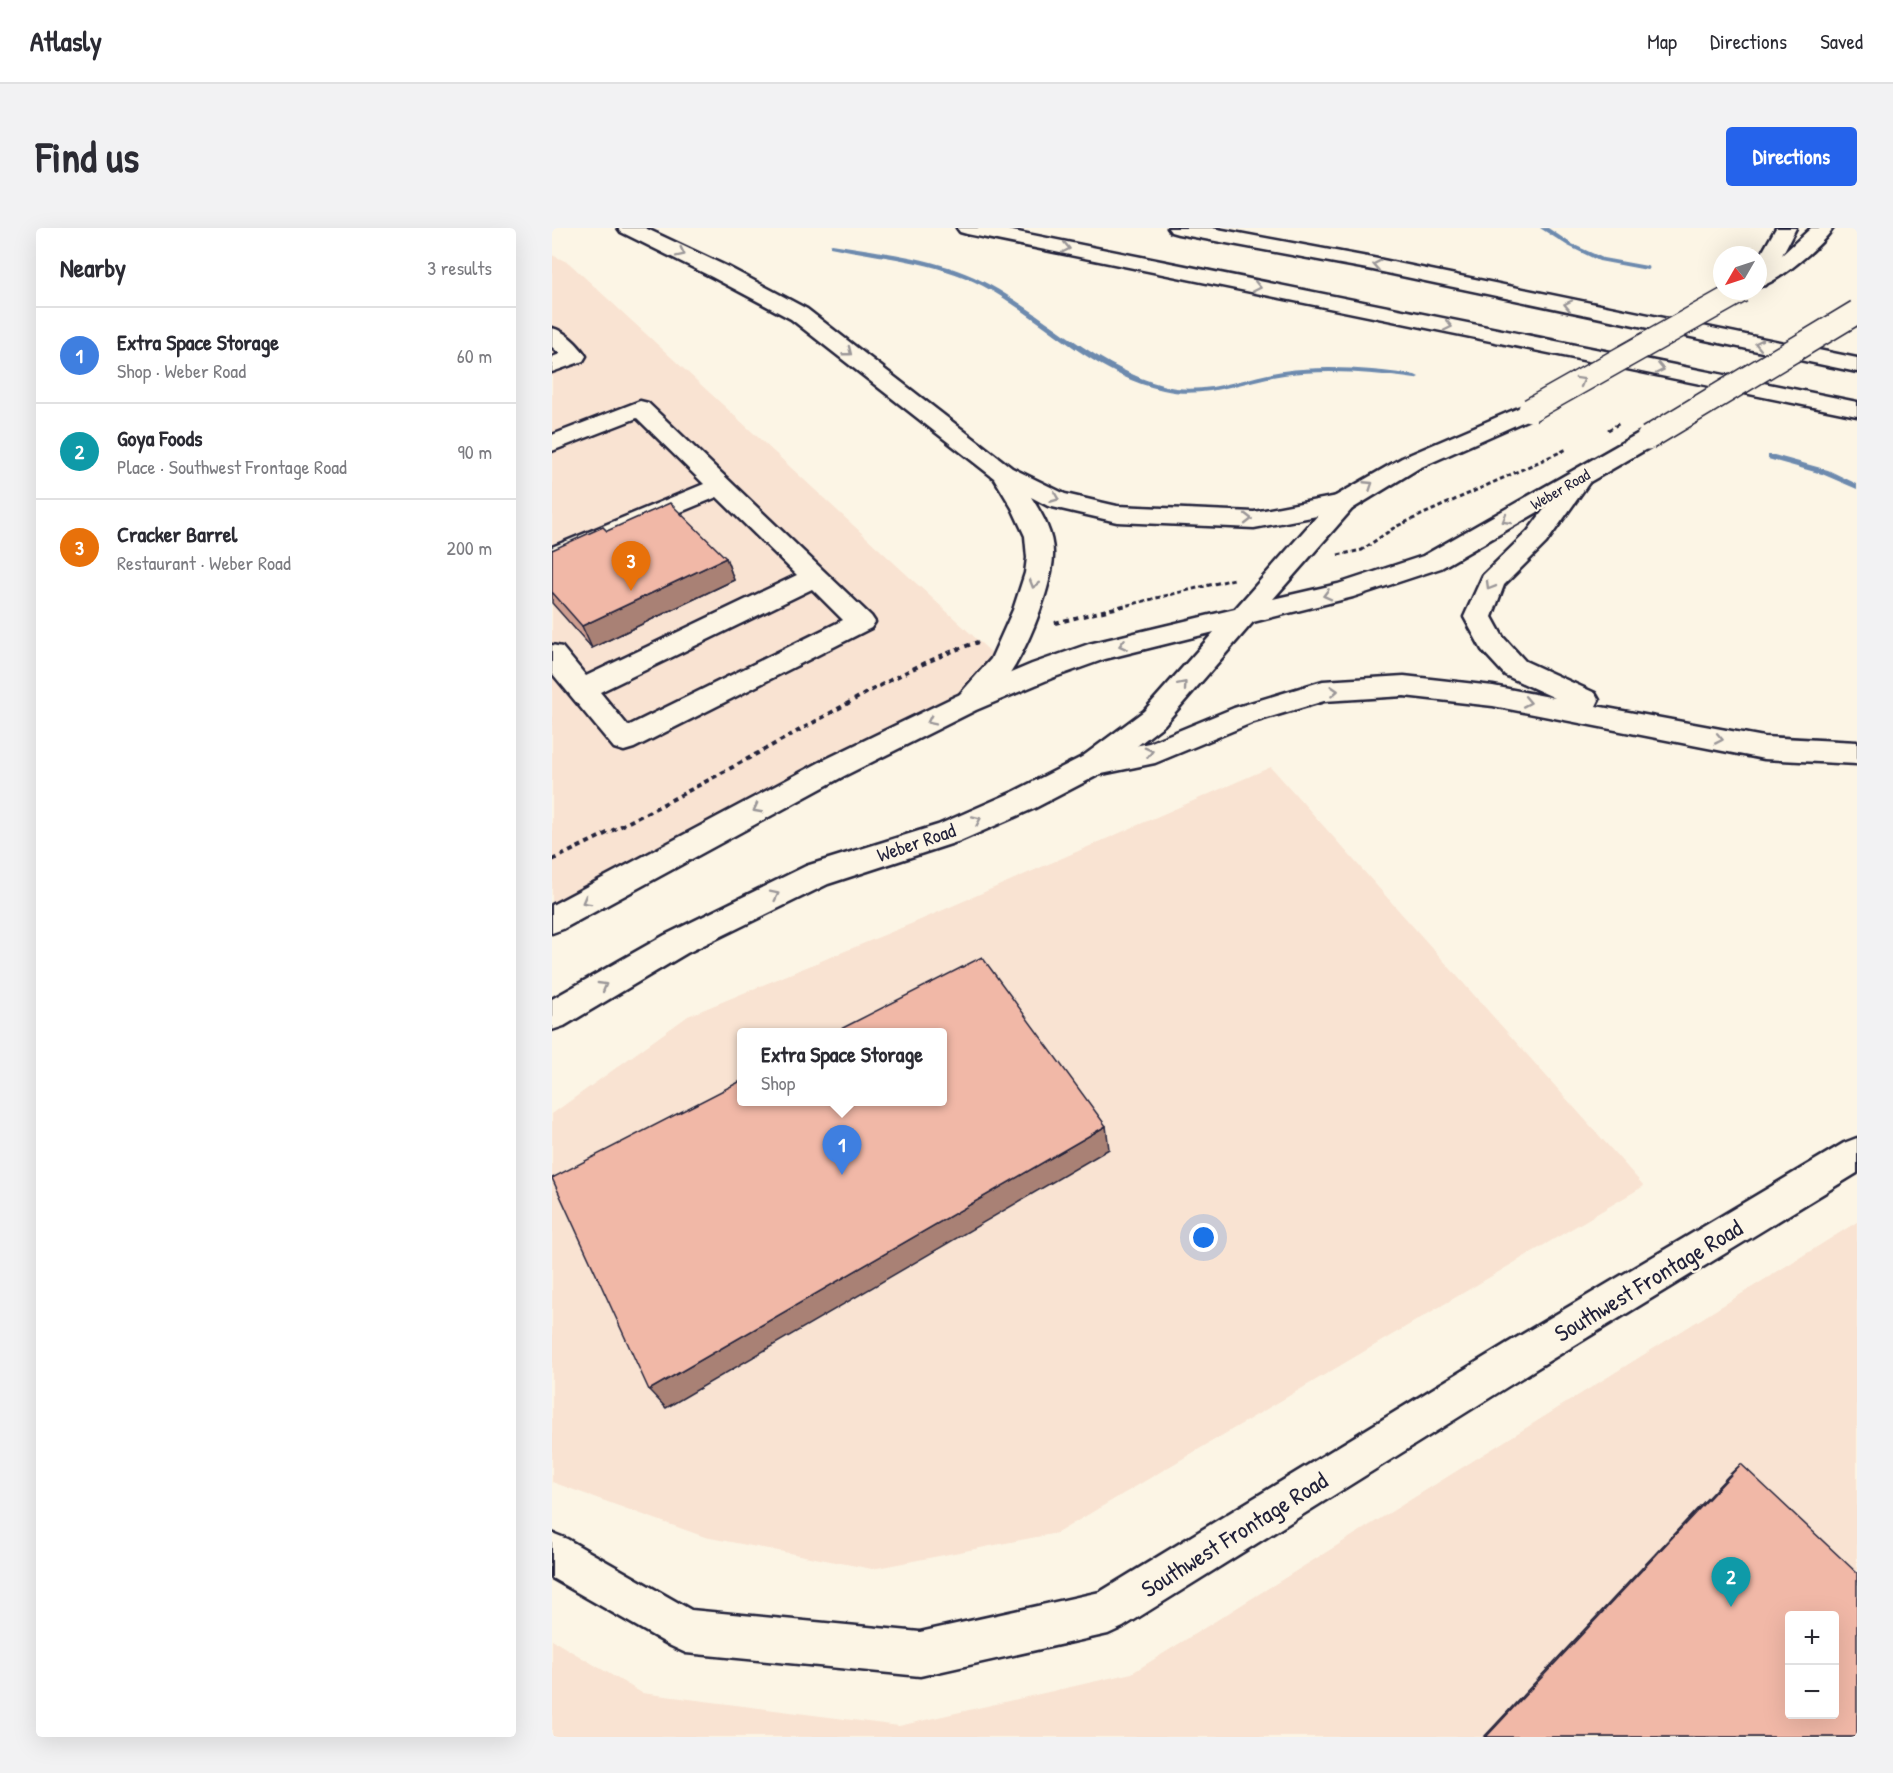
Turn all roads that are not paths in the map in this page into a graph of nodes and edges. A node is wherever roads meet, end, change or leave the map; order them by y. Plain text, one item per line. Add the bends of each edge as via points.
1 (628, 228) edge
2 (968, 228) edge
3 (1178, 228) edge
4 (1786, 228) edge
5 (1823, 228) edge
6 (1767, 264) edge
7 (1767, 275) edge
8 (1725, 300) edge
9 (1857, 312) edge
10 (552, 334) edge
11 (1857, 364) edge
12 (552, 365) edge
13 (1857, 409) edge
14 (552, 444) edge
15 (1003, 473) junction
16 (1581, 477) junction
17 (720, 486) junction
18 (1343, 503) junction
19 (552, 558) edge
20 (815, 577) junction
21 (1242, 617) junction
22 (552, 654) edge
23 (582, 689) junction
24 (966, 703) junction
25 (1660, 728) junction
26 (1857, 753) edge
27 (1092, 765) junction
28 (552, 920) edge
29 (552, 1016) edge
30 (1857, 1154) edge
31 (552, 1554) edge

1 -> 15 main road via 799,314
2 -> 13 main road
11 -> 3 main road
4 - 6 main road
5 - 7 main road
18 -> 8 main road, Weber Road, bridge via 1410,462 1530,410
9 - 16 main road, Weber Road, bridge
10 - 12 main road via 575,356
14 - 17 main road via 640,408
15 -> 18 main road via 1057,500 1117,514 1254,520
15 -> 24 main road via 1034,522 1041,548 1037,575 1019,631 998,671
16 -> 21 main road, Weber Road via 1432,562 1344,591
16 -> 25 main road via 1537,537 1492,581 1478,617 1492,643 1515,668 1568,694
17 - 19 main road
17 - 20 main road
18 - 21 main road, Weber Road
20 - 23 main road
20 - 23 main road via 861,622 624,741
21 -> 24 main road, Weber Road via 1099,651
27 -> 21 main road, Weber Road via 1154,718
22 - 23 main road
24 -> 28 main road, Weber Road via 834,768
25 -> 26 main road via 1764,748
27 -> 25 main road via 1155,752 1244,715 1323,691 1404,686 1493,696
29 -> 27 main road, Weber Road via 676,944 817,874 949,832
30 - 31 main road, Southwest Frontage Road via 1108,1612 920,1654 686,1631

